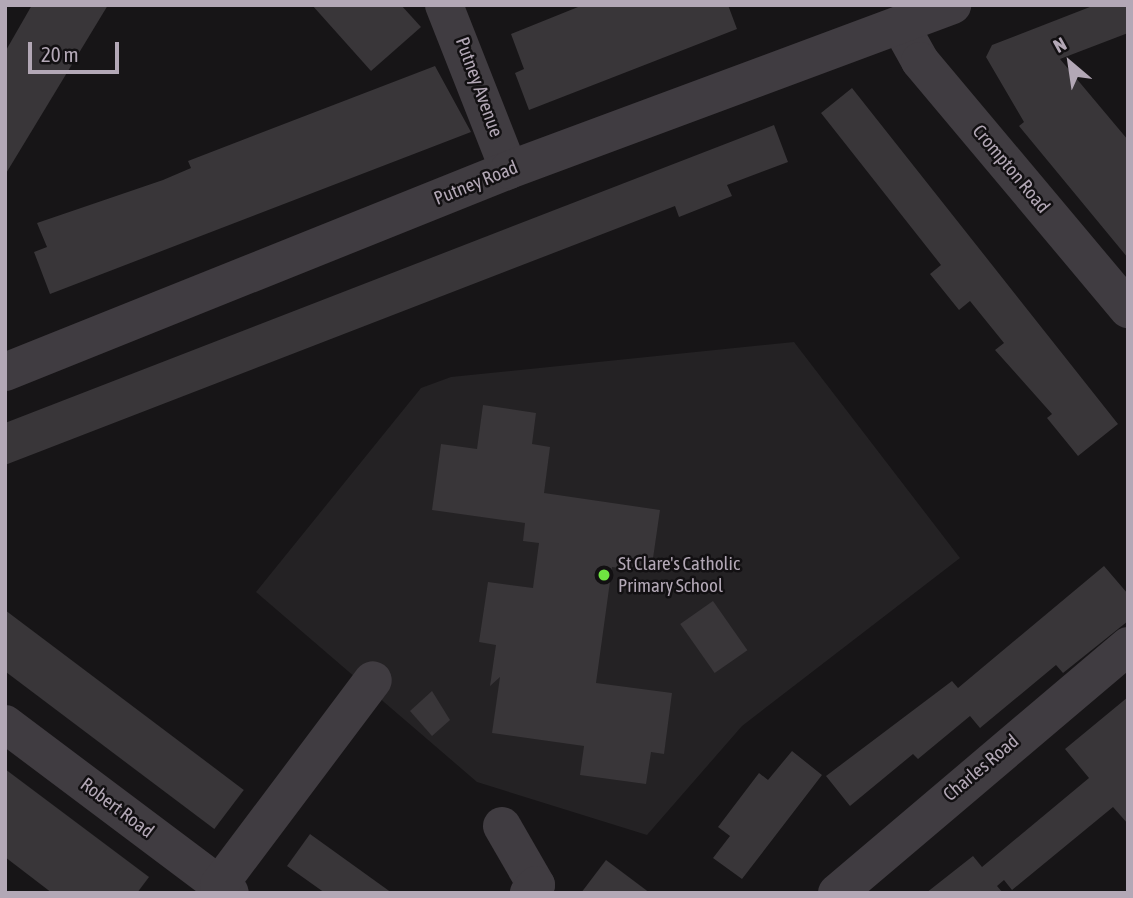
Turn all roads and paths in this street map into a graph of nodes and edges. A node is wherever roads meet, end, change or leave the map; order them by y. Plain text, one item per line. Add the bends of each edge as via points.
1 (444, 5) edge
2 (952, 5) edge
3 (883, 20) edge
4 (509, 170) junction
5 (1127, 305) edge
6 (5, 372) edge
7 (1128, 646) edge
8 (373, 680) dead end
9 (5, 724) edge
10 (502, 826) dead end
11 (224, 889) edge
12 (529, 893) edge
13 (836, 893) edge

1 - 4 street, Putney Avenue
2 - 3 street, Putney Road
3 - 4 street, Putney Road
3 - 5 street, Crompton Road
4 - 6 street, Putney Road
7 - 13 street, Charles Road
8 - 11 street
9 - 11 street, Robert Road
10 - 12 street via 536,885

